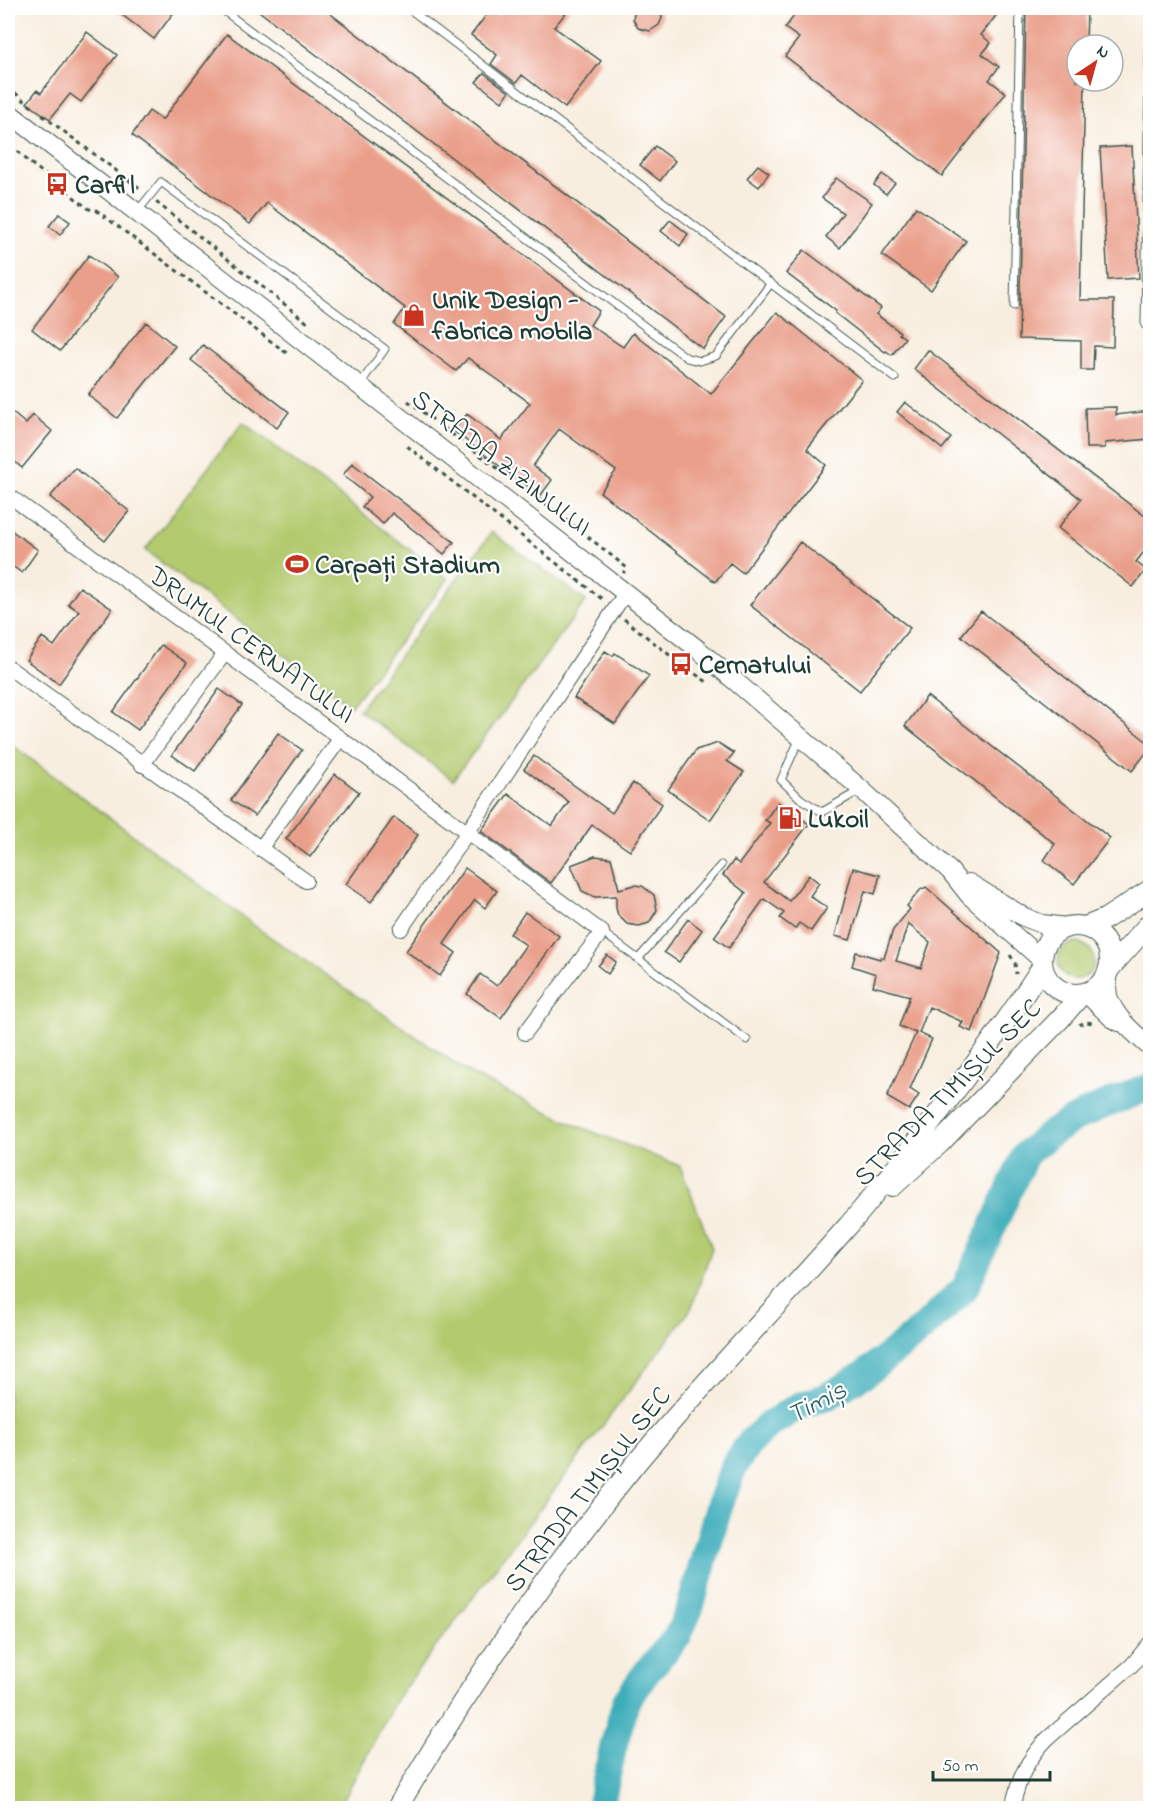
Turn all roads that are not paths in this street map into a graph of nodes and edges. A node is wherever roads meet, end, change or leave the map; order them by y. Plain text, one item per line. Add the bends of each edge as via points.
1 (220, 8) edge
2 (408, 8) edge
3 (1020, 8) edge
4 (1150, 8) edge
5 (8, 112) edge
6 (137, 212) junction
7 (771, 284) junction
8 (1014, 306) dead end
9 (1145, 325) dead end
10 (895, 378) dead end
11 (359, 386) junction
12 (8, 495) edge
13 (626, 592) junction
14 (225, 653) junction
15 (8, 667) edge
16 (801, 736) junction
17 (340, 739) junction
18 (142, 765) junction
19 (861, 789) junction
20 (467, 833) junction
21 (260, 849) junction
22 (721, 865) dead end
23 (950, 871) junction
24 (306, 881) dead end
25 (1150, 890) edge
26 (1150, 923) edge
27 (1075, 927) junction
28 (400, 929) dead end
29 (602, 932) junction
30 (638, 959) junction
31 (1042, 963) junction
32 (1109, 972) junction
33 (1084, 994) junction
34 (1128, 1028) junction
35 (525, 1033) dead end
36 (747, 1040) dead end
37 (1150, 1047) edge
38 (849, 1226) junction
39 (1150, 1643) edge
40 (397, 1809) edge
41 (1012, 1809) edge

1 - 7 lane via 687,358 699,361 716,356
2 - 7 lane
3 - 8 lane
4 - 9 lane
5 - 6 main road, STRADA ZIZINULUI
6 - 11 main road, STRADA ZIZINULUI
6 - 11 lane via 160,182 385,349
7 - 10 lane
11 - 13 main road, STRADA ZIZINULUI
12 - 14 street, DRUMUL CERNATULUI
13 - 16 main road, STRADA ZIZINULUI
13 - 20 street
14 - 17 street, DRUMUL CERNATULUI
14 - 18 street
15 - 18 street
16 - 19 main road, STRADA ZIZINULUI
16 - 19 lane via 781,780 801,798 822,812
17 - 20 street, DRUMUL CERNATULUI
17 - 21 street
18 - 21 street
19 - 23 main road, STRADA ZIZINULUI
20 - 28 street
20 - 29 street, DRUMUL CERNATULUI
21 - 24 street
22 - 30 lane
23 - 27 main road, STRADA ZIZINULUI via 1024,916 1042,924
23 - 31 main road, STRADA ZIZINULUI via 969,895
25 - 27 main road via 1105,919
26 - 32 main road
27 - 31 main road via 1056,932 1048,940
27 - 32 main road via 1095,931 1103,938 1111,957
29 - 30 lane
29 - 35 street
30 - 36 lane
31 - 33 main road via 1053,986 1066,993
31 - 38 main road, STRADA TIMIȘUL SEC via 966,1077
32 - 33 main road via 1095,990
32 - 34 main road via 1108,996
33 - 34 main road
33 - 38 main road, STRADA TIMIȘUL SEC via 939,1144
34 - 37 main road
38 - 40 main road, STRADA TIMIȘUL SEC via 638,1462 566,1554 498,1649
39 - 41 street via 1132,1665 1036,1751 1018,1783

